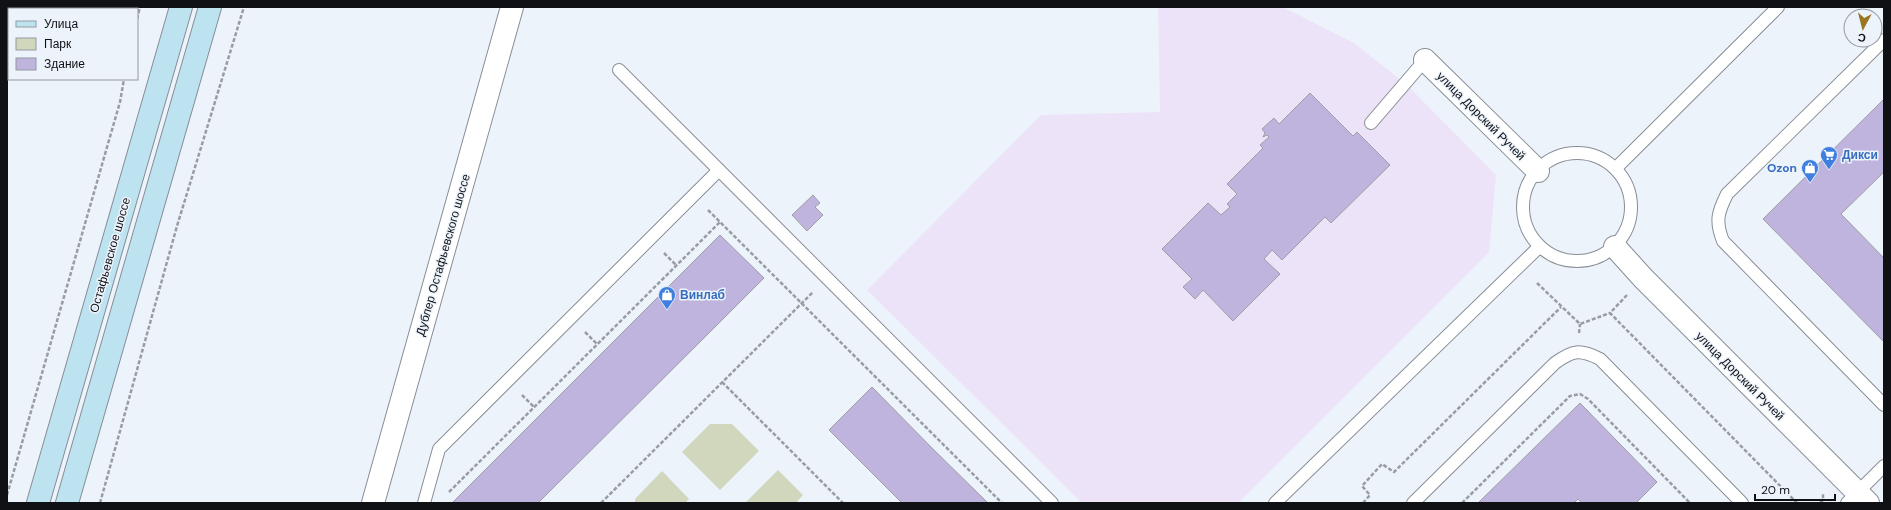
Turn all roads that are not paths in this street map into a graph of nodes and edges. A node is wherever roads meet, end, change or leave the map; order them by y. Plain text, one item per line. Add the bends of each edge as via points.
1 (181, 7) edge
2 (210, 7) edge
3 (512, 7) edge
4 (1778, 7) edge
5 (1884, 40) edge
6 (1425, 60) joint
7 (619, 70) dead end
8 (1371, 123) dead end
9 (1616, 168) junction
10 (719, 170) junction
11 (1538, 171) junction
12 (1539, 247) junction
13 (1615, 247) junction
14 (1884, 405) edge
15 (1884, 466) edge
16 (1857, 500) edge
17 (38, 503) edge
18 (67, 503) edge
19 (373, 503) edge
20 (424, 503) edge
21 (1052, 503) edge
22 (1275, 503) edge
23 (1413, 503) edge
24 (1742, 503) edge

1 - 17 main road, Остафьевское шоссе
2 - 18 main road
3 - 19 street, Дублер Остафьевского шоссе
4 - 9 lane
5 - 14 lane via 1727,194 1719,210 1718,228 1723,241
6 - 8 lane
6 - 11 street, улица Дорский Ручей
7 - 10 lane
9 - 11 lane via 1603,159 1573,152 1545,163
9 - 13 lane via 1631,194 1632,213 1626,232
10 - 20 lane via 439,449
10 - 21 lane
11 - 12 lane via 1526,187 1523,218
12 - 13 lane via 1568,261 1584,261 1601,256
12 - 22 lane
13 - 16 street, улица Дорский Ручей
15 - 16 lane
23 - 24 lane via 1555,363 1569,353 1585,352 1600,359

